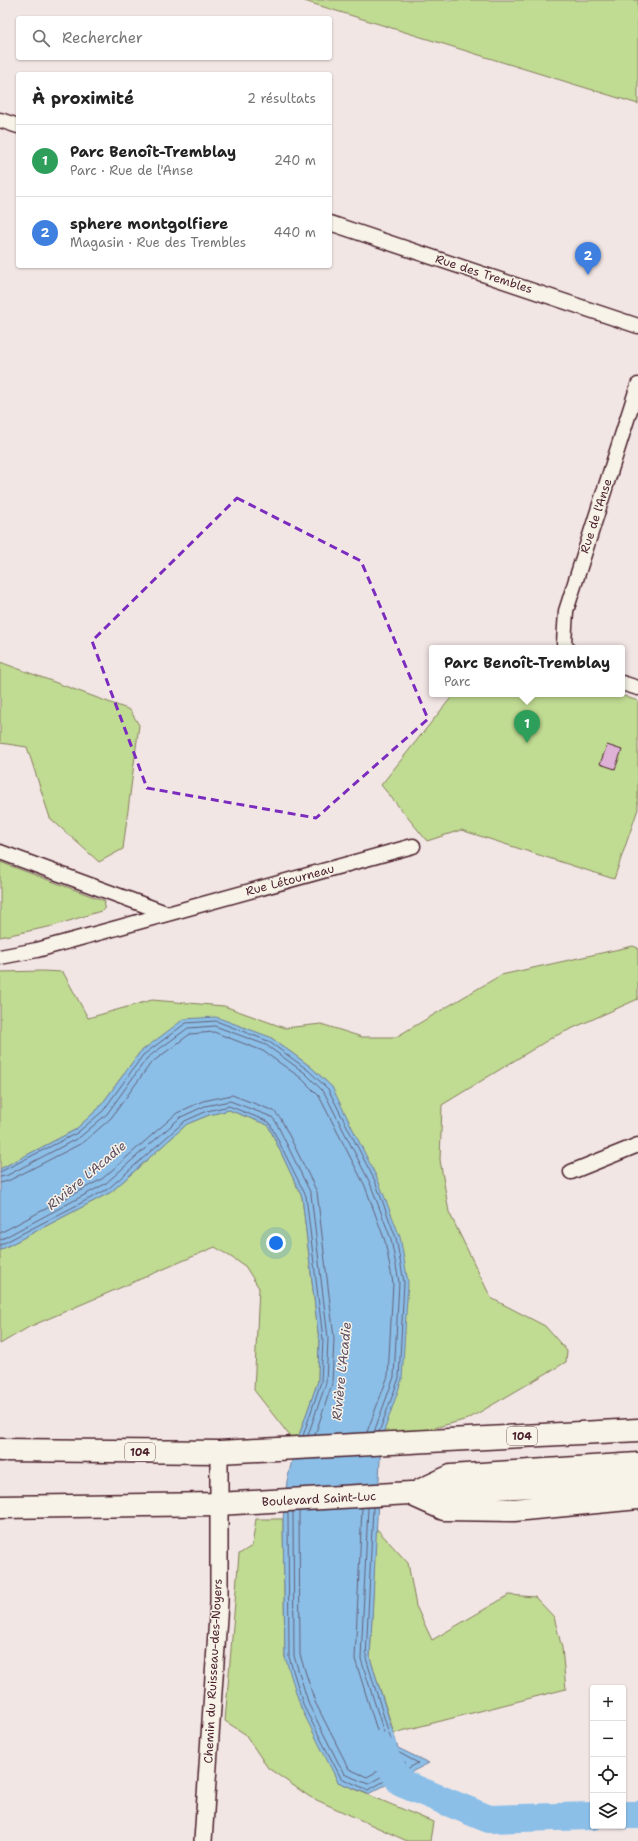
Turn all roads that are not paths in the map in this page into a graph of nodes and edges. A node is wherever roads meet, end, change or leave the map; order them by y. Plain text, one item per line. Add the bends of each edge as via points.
1 (0, 120) edge
2 (16, 125) edge
3 (332, 224) edge
4 (638, 326) edge
5 (638, 385) edge
6 (565, 645) edge
7 (625, 684) edge
8 (638, 688) edge
9 (413, 846) dead end
10 (0, 852) edge
11 (166, 913) junction
12 (0, 957) edge
13 (638, 1145) edge
14 (571, 1172) dead end
15 (638, 1430) edge
16 (0, 1450) edge
17 (219, 1452) junction
18 (638, 1464) edge
19 (638, 1480) edge
20 (411, 1494) junction
21 (638, 1498) edge
22 (218, 1504) junction
23 (0, 1507) edge
24 (203, 1841) edge

1 - 2 street
3 - 4 street, Rue des Trembles
5 - 6 street, Rue de l'Anse via 566,612
7 - 8 street
9 - 11 street, Rue Létourneau
10 - 11 street
11 - 12 street, Rue Létourneau via 37,950
13 - 14 street
15 - 17 main road, 104
16 - 17 main road, 104
17 - 22 street, Chemin du Ruisseau-des-Noyers
18 - 20 main road via 451,1476
19 - 20 main road, Boulevard Saint-Luc
20 - 21 main road via 444,1508 514,1510
20 - 22 main road, Boulevard Saint-Luc
22 - 23 main road, Boulevard Saint-Luc
22 - 24 street, Chemin du Ruisseau-des-Noyers via 219,1602

